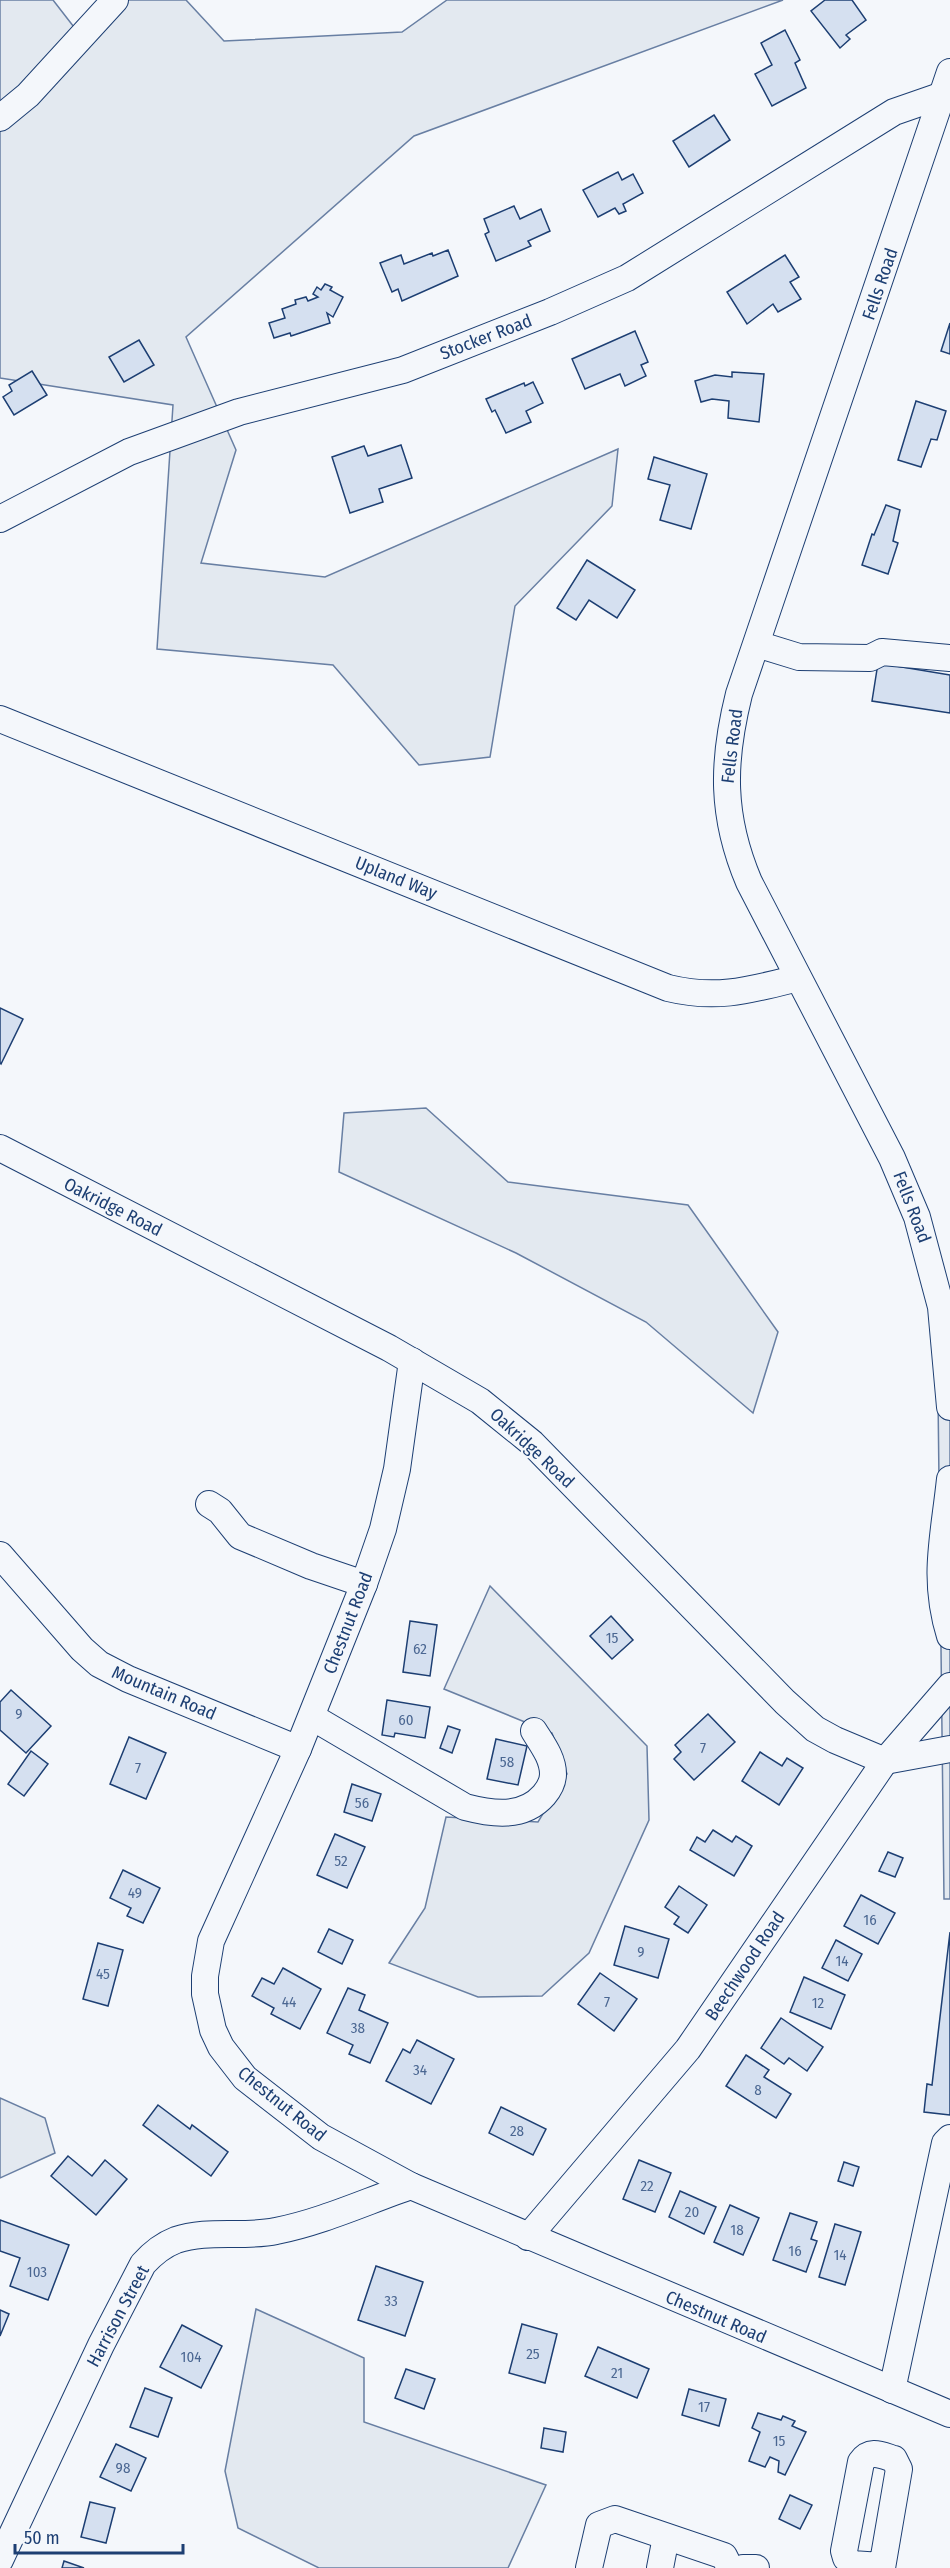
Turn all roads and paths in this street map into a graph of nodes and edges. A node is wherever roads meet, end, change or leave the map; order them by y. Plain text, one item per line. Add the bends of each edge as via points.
1 (115, 0) edge
2 (947, 83) edge
3 (0, 118) edge
4 (0, 519) edge
5 (757, 644) junction
6 (950, 658) edge
7 (0, 718) edge
8 (798, 978) junction
9 (0, 1148) edge
10 (412, 1361) junction
11 (950, 1407) edge
12 (950, 1479) edge
13 (209, 1504) dead end
14 (0, 1555) edge
15 (364, 1584) junction
16 (950, 1636) edge
17 (950, 1686) edge
18 (312, 1717) junction
19 (534, 1731) dead end
20 (298, 1749) junction
21 (950, 1749) edge
22 (885, 1761) junction
23 (950, 2138) edge
24 (411, 2186) junction
25 (528, 2237) junction
26 (892, 2390) junction
27 (950, 2414) edge
28 (666, 2536) junction
29 (0, 2560) edge
30 (589, 2568) edge
31 (660, 2568) edge
32 (730, 2568) edge
33 (743, 2568) edge
34 (756, 2568) edge

1 - 3 street via 28,95
2 - 4 street, Stocker Road via 627,278 403,369 239,412 129,452
2 - 5 street, Fells Road
5 - 6 street via 799,657 870,658 882,652
5 - 8 street, Fells Road via 739,694 729,739 728,813 749,882
7 - 8 street, Upland Way via 668,988 720,995
8 - 11 street, Fells Road via 892,1158 917,1216 941,1307
9 - 10 street, Oakridge Road
10 - 15 street, Chestnut Road via 397,1469 383,1529
10 - 22 street, Oakridge Road via 480,1401 532,1443 799,1716 835,1740
12 - 16 street via 939,1565
13 - 15 street via 220,1511 240,1536
14 - 20 street, Mountain Road via 99,1664
15 - 18 street, Chestnut Road
17 - 22 street, Beechwood Road
18 - 19 street via 465,1807 488,1813 525,1809 550,1788 553,1774 547,1752
18 - 20 street, Chestnut Road
20 - 24 street, Chestnut Road via 211,1941 205,1976 208,2011 221,2047 244,2078 321,2138
21 - 22 street
22 - 25 street, Beechwood Road via 688,2049
23 - 26 street via 945,2143
24 - 25 street, Chestnut Road
24 - 29 street, Harrison Street via 297,2226 246,2235 188,2237 152,2255 101,2345
25 - 26 street, Chestnut Road
26 - 27 street, Chestnut Road
28 - 30 street via 615,2519 606,2521 600,2525
28 - 31 street
28 - 32 street via 724,2556
33 - 34 street

